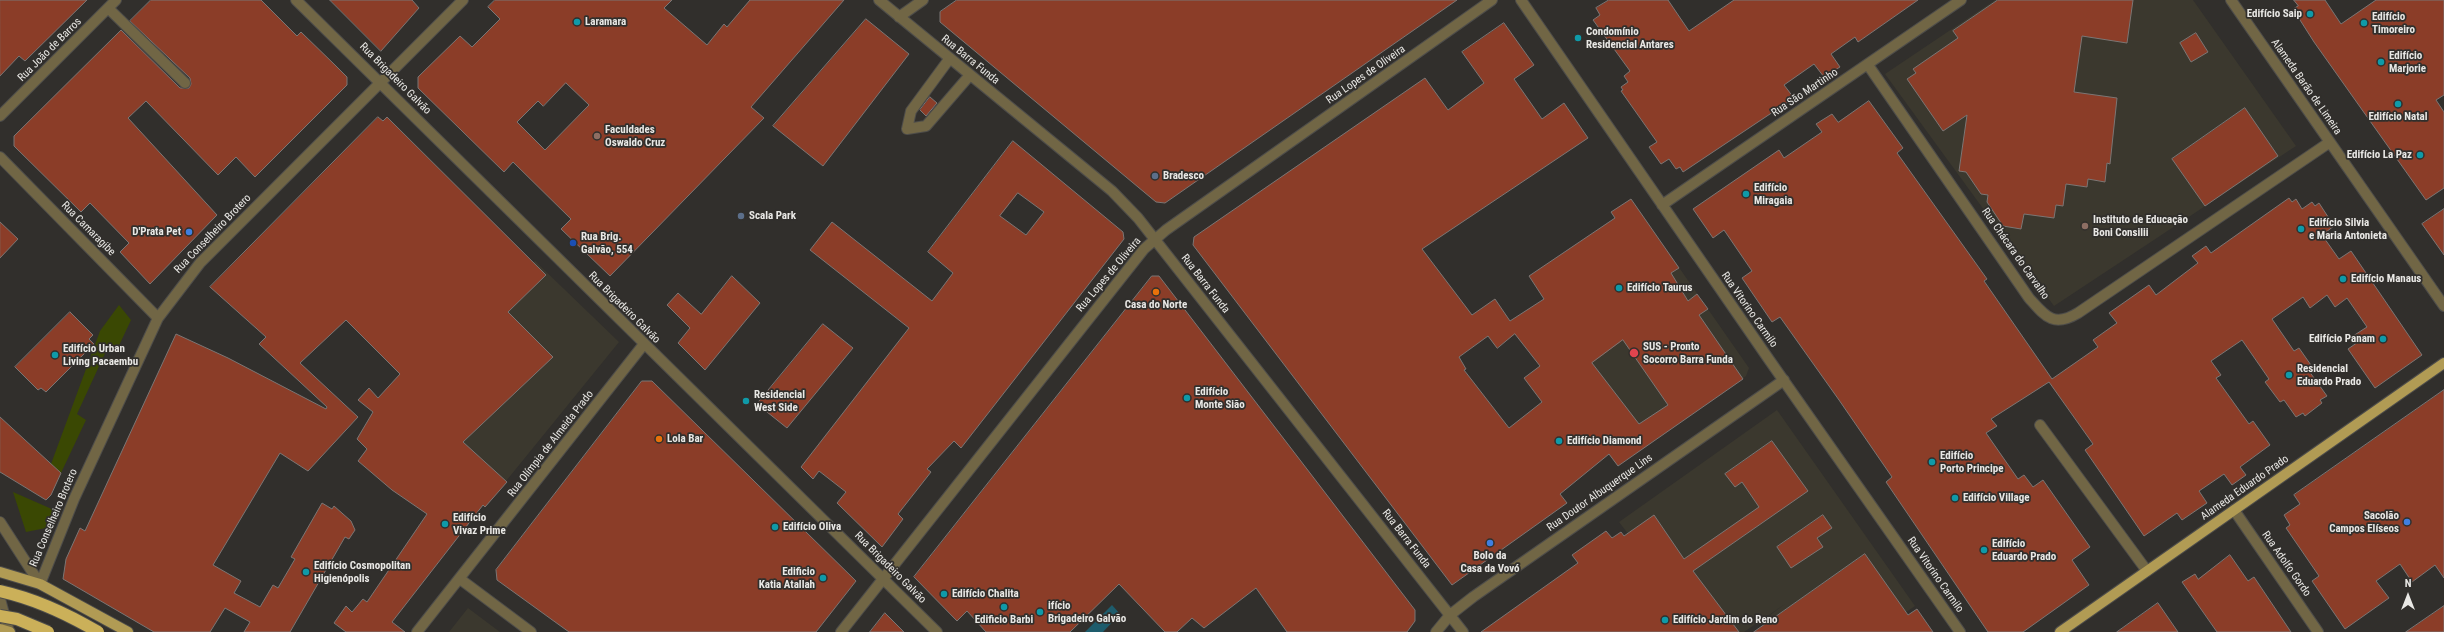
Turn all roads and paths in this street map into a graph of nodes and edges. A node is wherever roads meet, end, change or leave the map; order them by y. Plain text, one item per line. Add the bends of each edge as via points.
1 (116, 0) edge
2 (296, 0) edge
3 (464, 0) edge
4 (879, 0) edge
5 (923, 0) edge
6 (1492, 0) edge
7 (1521, 0) edge
8 (1961, 0) edge
9 (2231, 0) edge
10 (108, 8) junction
11 (899, 17) junction
12 (950, 58) junction
13 (1868, 65) junction
14 (970, 75) junction
15 (184, 83) dead end
16 (381, 83) junction
17 (0, 116) edge
18 (2330, 142) junction
19 (0, 157) edge
20 (1662, 205) junction
21 (1155, 239) junction
22 (2444, 306) edge
23 (158, 318) junction
24 (644, 344) junction
25 (2444, 363) edge
26 (1784, 380) junction
27 (2040, 425) dead end
28 (2234, 510) junction
29 (0, 522) edge
30 (2147, 571) junction
31 (0, 572) edge
32 (884, 578) junction
33 (460, 579) junction
34 (40, 584) junction
35 (0, 591) edge
36 (0, 599) edge
37 (1450, 615) junction
38 (0, 616) edge
39 (0, 629) edge
40 (9, 632) edge
41 (48, 632) edge
42 (98, 632) edge
43 (128, 632) edge
44 (417, 632) edge
45 (530, 632) edge
46 (841, 632) edge
47 (937, 632) edge
48 (1436, 632) edge
49 (1463, 632) edge
50 (1960, 632) edge
51 (2060, 632) edge
52 (2318, 632) edge

1 - 10 street, Rua João de Barros
2 - 16 street, Rua Brigadeiro Galvão
3 - 16 street, Rua Conselheiro Brotero
4 - 11 street, Rua Barra Funda
5 - 11 street
6 - 21 street, Rua Lopes de Oliveira
7 - 20 street, Rua Vitorino Carmilo
8 - 13 street, Rua São Martinho
9 - 18 street, Alameda Barão de Limeira
10 - 15 street
10 - 17 street, Rua João de Barros
11 - 12 street, Rua Barra Funda
12 - 14 street, Rua Barra Funda
12 - 14 street via 911,111 907,129 926,126
13 - 18 street, Rua Chácara do Carvalho via 2029,298 2050,319 2060,321 2092,304
13 - 20 street, Rua São Martinho
14 - 21 street, Rua Barra Funda via 1112,191
16 - 23 street, Rua Conselheiro Brotero via 200,263
16 - 24 street, Rua Brigadeiro Galvão
18 - 22 street, Alameda Barão de Limeira
19 - 23 street, Rua Camaragibe
20 - 26 street, Rua Vitorino Carmilo
21 - 32 street, Rua Lopes de Oliveira via 1136,258
21 - 37 street, Rua Barra Funda
23 - 34 street, Rua Conselheiro Brotero via 74,500
24 - 32 street, Rua Brigadeiro Galvão
24 - 33 street, Rua Olímpia de Almeida Prado
25 - 28 main road, Alameda Eduardo Prado
26 - 37 street, Rua Doutor Albuquerque Lins
26 - 50 street, Rua Vitorino Carmilo
27 - 30 street
28 - 30 main road, Alameda Eduardo Prado
28 - 52 street, Rua Adolfo Gordo
29 - 34 street
30 - 51 main road, Alameda Eduardo Prado
31 - 34 main road
32 - 46 street, Rua Lopes de Oliveira
32 - 47 street, Rua Brigadeiro Galvão
33 - 44 street, Rua Olímpia de Almeida Prado
33 - 45 street
34 - 43 main road
35 - 42 highway, bridge via 50,606
36 - 40 street
37 - 48 street, Rua Doutor Albuquerque Lins
37 - 49 street, Rua Barra Funda
38 - 41 highway, bridge via 17,619
39 - 40 main road

